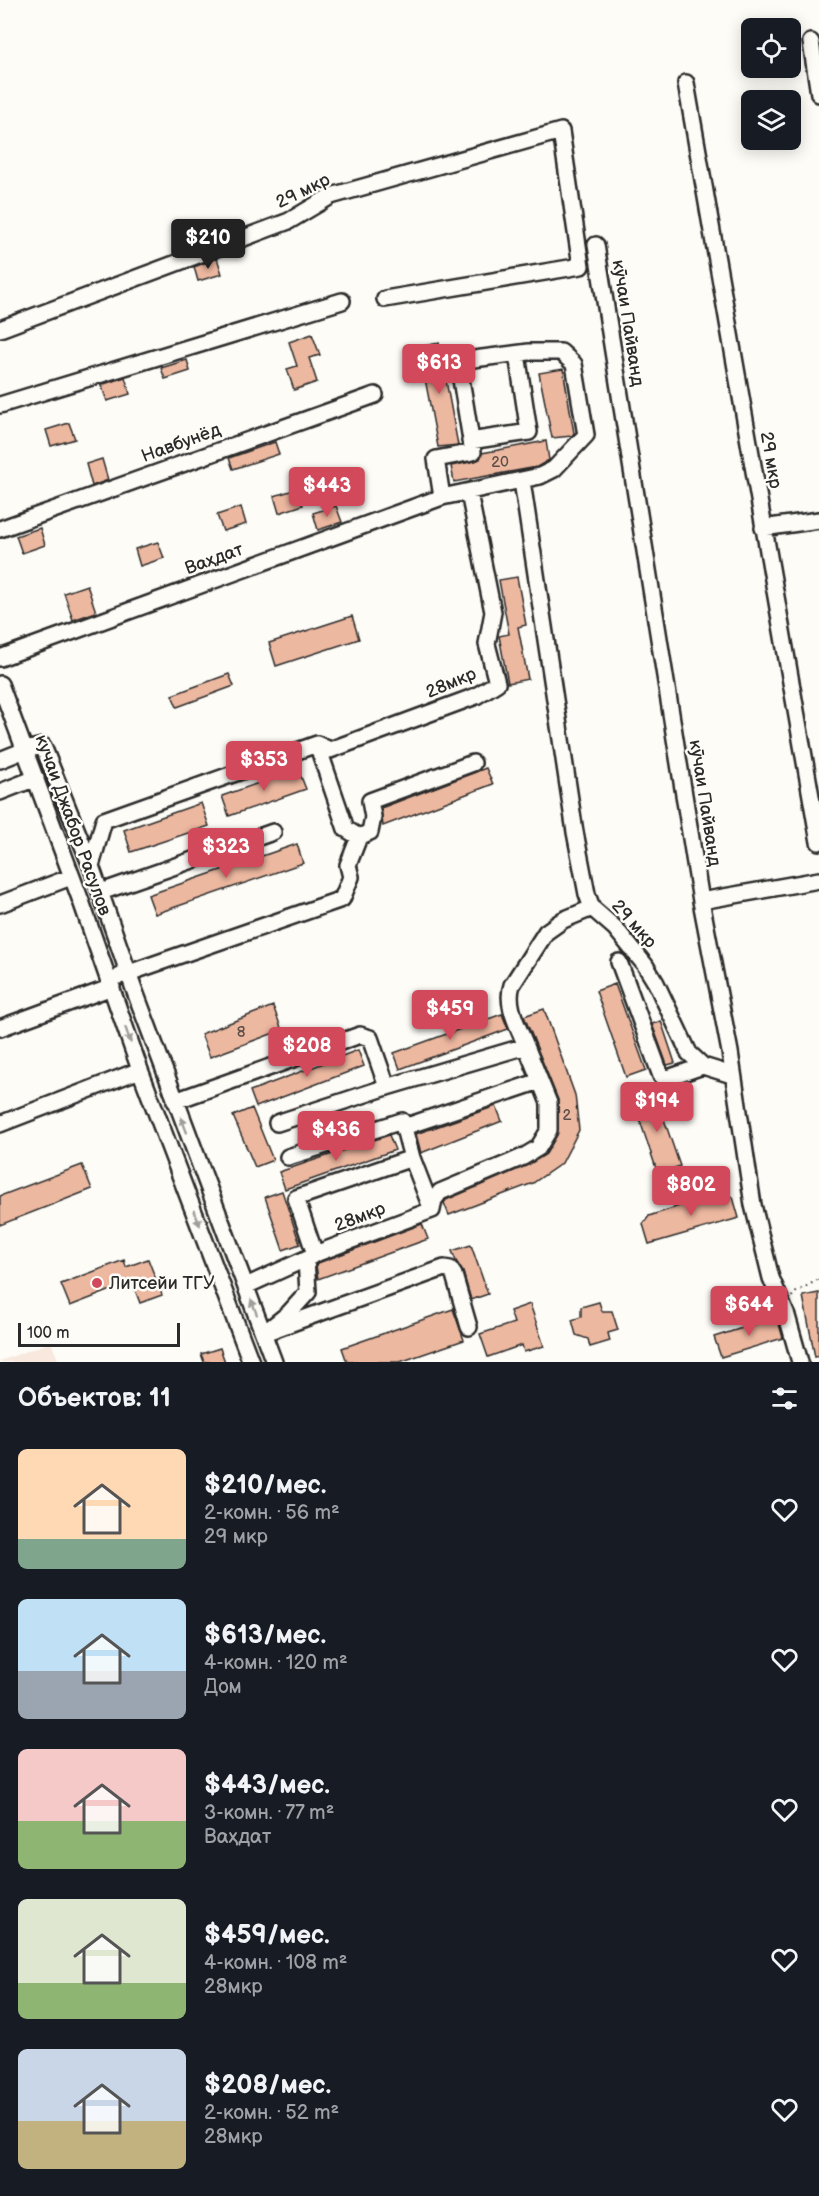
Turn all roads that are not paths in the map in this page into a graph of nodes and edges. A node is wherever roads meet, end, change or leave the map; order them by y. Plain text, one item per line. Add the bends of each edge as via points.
1 (811, 42) dead end
2 (686, 83) dead end
3 (819, 94) edge
4 (596, 245) dead end
5 (385, 299) dead end
6 (342, 301) dead end
7 (0, 329) edge
8 (517, 354) junction
9 (375, 394) dead end
10 (0, 405) edge
11 (470, 441) junction
12 (522, 481) junction
13 (461, 493) junction
14 (442, 497) junction
15 (819, 520) edge
16 (763, 528) junction
17 (0, 529) edge
18 (0, 658) edge
19 (0, 684) edge
20 (317, 744) junction
21 (25, 750) junction
22 (0, 760) edge
23 (473, 763) dead end
24 (36, 778) junction
25 (0, 792) edge
26 (273, 832) dead end
27 (358, 837) junction
28 (819, 842) edge
29 (91, 866) junction
30 (71, 877) junction
31 (819, 880) edge
32 (101, 892) junction
33 (701, 901) junction
34 (0, 904) edge
35 (592, 908) junction
36 (619, 962) dead end
37 (128, 973) junction
38 (111, 984) junction
39 (0, 1028) edge
40 (526, 1046) junction
41 (703, 1066) junction
42 (140, 1070) junction
43 (732, 1075) junction
44 (540, 1081) junction
45 (387, 1087) junction
46 (175, 1101) junction
47 (277, 1123) dead end
48 (0, 1124) edge
49 (404, 1127) junction
50 (288, 1157) dead end
51 (412, 1158) junction
52 (432, 1210) junction
53 (310, 1257) junction
54 (246, 1286) junction
55 (469, 1327) dead end
56 (264, 1334) junction
57 (272, 1358) edge
58 (251, 1361) edge
59 (800, 1362) edge

1 - 3 street
2 - 16 street, 29 мкр
4 - 33 street, кӯчаи Пайванд
5 - 7 street, 29 мкр via 581,266 561,131 331,196 289,221
6 - 10 street
8 - 11 street via 529,432
8 - 11 street via 458,361
8 - 12 street via 561,352 574,364 586,435 554,469
9 - 17 street, Навбунёд
11 - 14 street via 473,452 436,459
12 - 13 street
12 - 35 street, 29 мкр via 575,832
13 - 14 street
13 - 20 street, 28мкр via 470,498 494,612 487,644 497,683 476,696 330,750
14 - 18 street, Ваҳдат
15 - 16 street
16 - 28 street, 29 мкр
19 - 21 street, кучаи Джабор Расулов
20 - 27 street via 346,829
20 - 29 street, 28мкр via 104,820
21 - 22 street
21 - 24 street, кучаи Джабор Расулов
21 - 29 street via 42,746
23 - 27 street via 370,801 370,832
24 - 25 street
24 - 30 street, кучаи Джабор Расулов
26 - 32 street
27 - 37 street via 342,899
29 - 32 street
30 - 34 street
30 - 38 street, кучаи Джабор Расулов
31 - 33 street
32 - 37 street
33 - 43 street, кӯчаи Пайванд
35 - 40 street via 546,932 512,985 509,993
35 - 41 street, 29 мкр via 645,965 689,1053
36 - 41 street via 661,1076 671,1078
37 - 38 street
37 - 46 street
38 - 39 street
38 -> 42 street, кучаи Джабор Расулов
40 - 44 street
40 - 45 street
41 - 43 street
42 - 48 street
42 -> 58 street, кучаи Джабор Расулов
43 - 59 street, кӯчаи Пайванд via 753,1205 771,1278
44 - 49 street
44 - 52 street via 549,1103 549,1130 538,1148 440,1192
45 - 46 street via 370,1038 360,1035
45 - 47 street
54 -> 46 street
49 - 50 street via 402,1121
49 - 51 street
51 - 52 street
51 - 53 street, 28мкр via 296,1198
52 - 53 street, 28мкр
53 - 54 street
53 - 56 street via 308,1292
56 -> 54 street
55 - 56 street via 453,1275 444,1268
56 - 57 street
57 - 58 street

